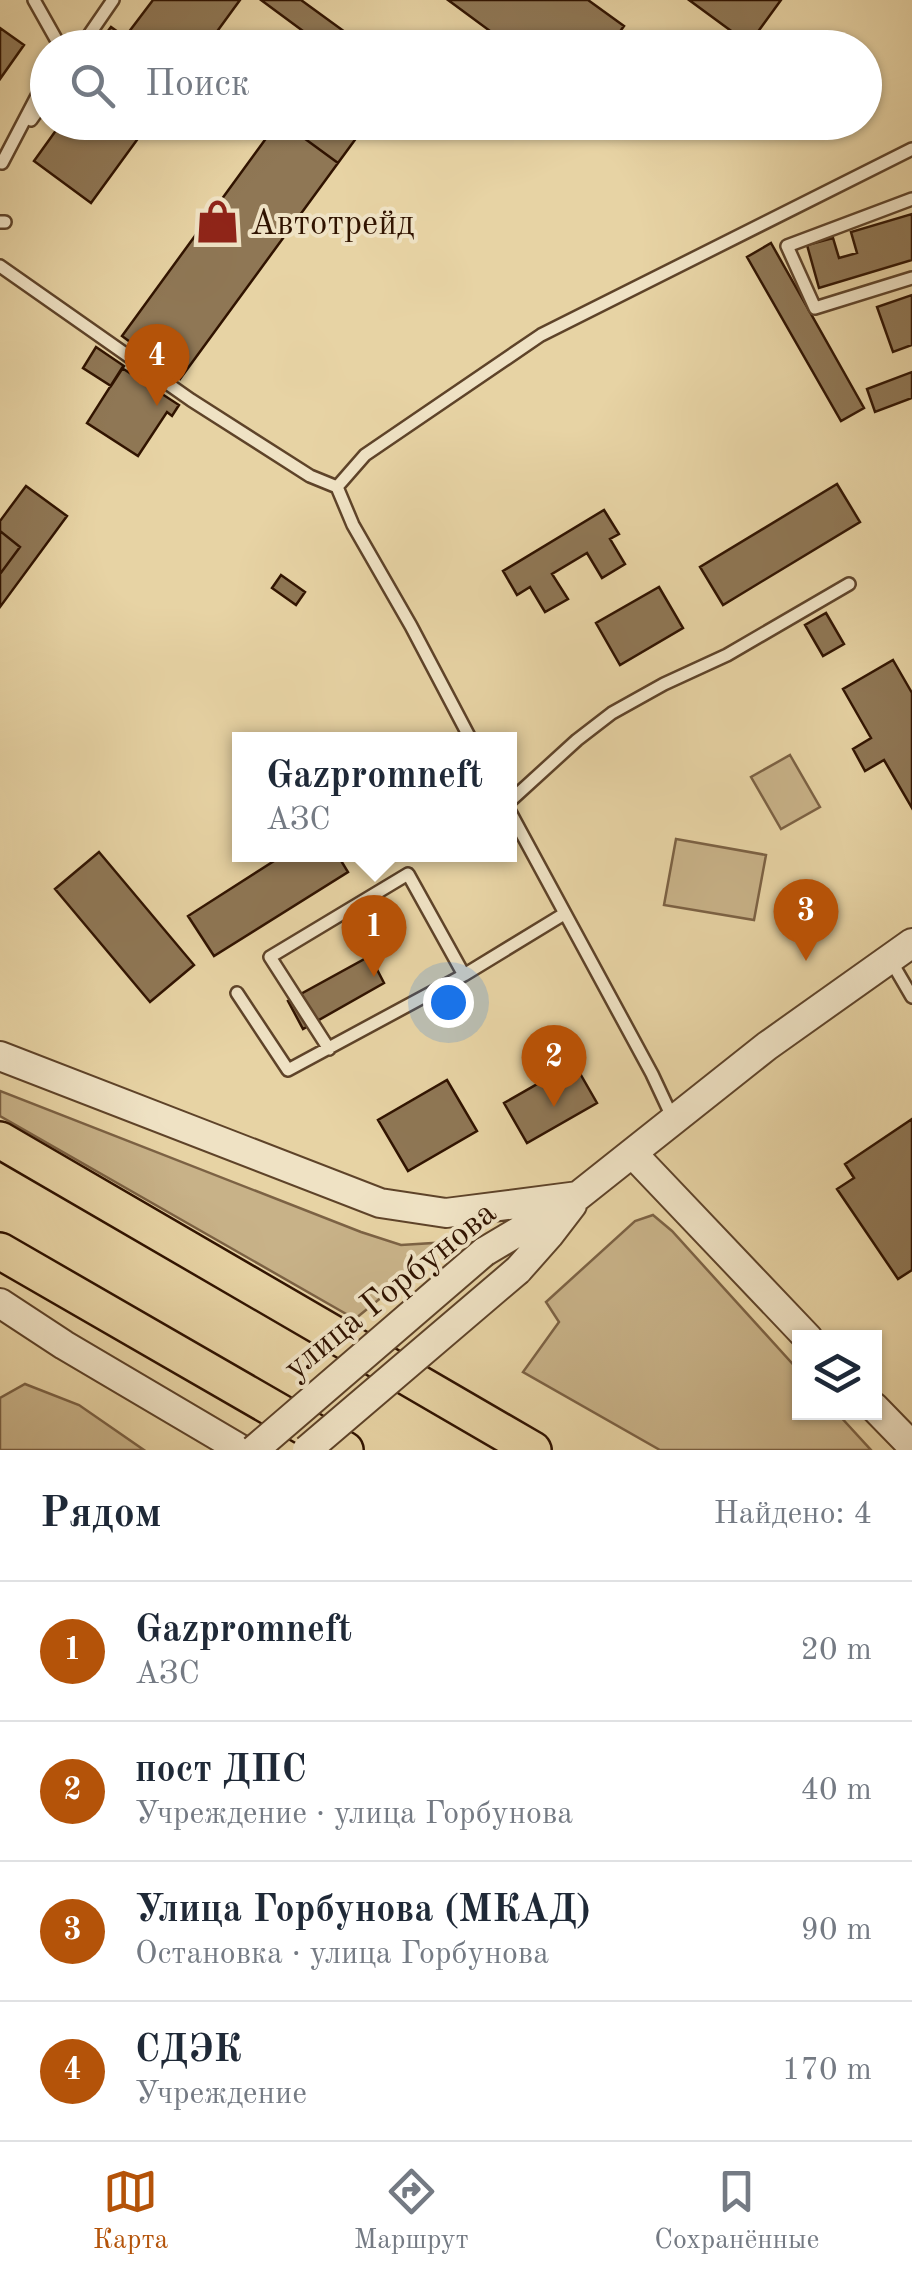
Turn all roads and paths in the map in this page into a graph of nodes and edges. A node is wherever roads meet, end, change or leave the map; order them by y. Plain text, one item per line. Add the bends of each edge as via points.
1 (34, 0) edge
2 (113, 0) edge
3 (52, 30) edge
4 (92, 30) edge
5 (30, 109) edge
6 (30, 122) edge
7 (912, 149) edge
8 (1, 165) edge
9 (912, 200) edge
10 (0, 266) edge
11 (912, 278) edge
12 (337, 487) junction
13 (849, 584) dead end
14 (468, 732) edge
15 (517, 795) edge
16 (517, 825) edge
17 (564, 914) junction
18 (901, 950) edge
19 (464, 976) junction
20 (911, 991) edge
21 (238, 993) dead end
22 (328, 1049) junction
23 (0, 1056) edge
24 (674, 1121) junction
25 (0, 1140) edge
26 (633, 1154) junction
27 (578, 1196) junction
28 (487, 1208) junction
29 (522, 1228) junction
30 (0, 1251) edge
31 (518, 1270) junction
32 (0, 1302) edge
33 (800, 1330) edge
34 (0, 1332) edge
35 (64, 1345) junction
36 (882, 1415) edge
37 (912, 1446) edge
38 (242, 1450) edge
39 (254, 1450) edge
40 (307, 1450) edge
41 (345, 1450) edge
42 (533, 1450) edge

1 - 3 lane
2 - 4 lane
5 - 8 lane
6 - 8 lane
7 - 12 lane via 542,335 366,454
9 - 11 lane via 787,246 815,308
10 - 12 lane via 191,400
12 - 14 lane
13 - 15 lane via 612,713
16 - 17 lane
17 - 19 lane
17 - 24 lane
18 - 20 lane
18 - 24 street, улица Горбунова
19 - 22 lane
19 - 22 lane via 408,874 270,957
21 - 22 lane via 288,1070
23 - 28 street via 380,1203 446,1213
24 - 26 street, улица Горбунова
25 - 42 highway
26 - 27 street, улица Горбунова
26 - 33 street
27 - 28 street
27 - 29 street, улица Горбунова
27 - 31 street, улица Горбунова
28 - 29 street via 505,1212
29 - 31 street via 526,1248
29 - 39 street, улица Горбунова, bridge via 484,1252
30 - 41 highway
31 - 40 street, улица Горбунова, bridge
32 - 35 street
34 - 35 street
35 - 38 street
36 - 37 street

